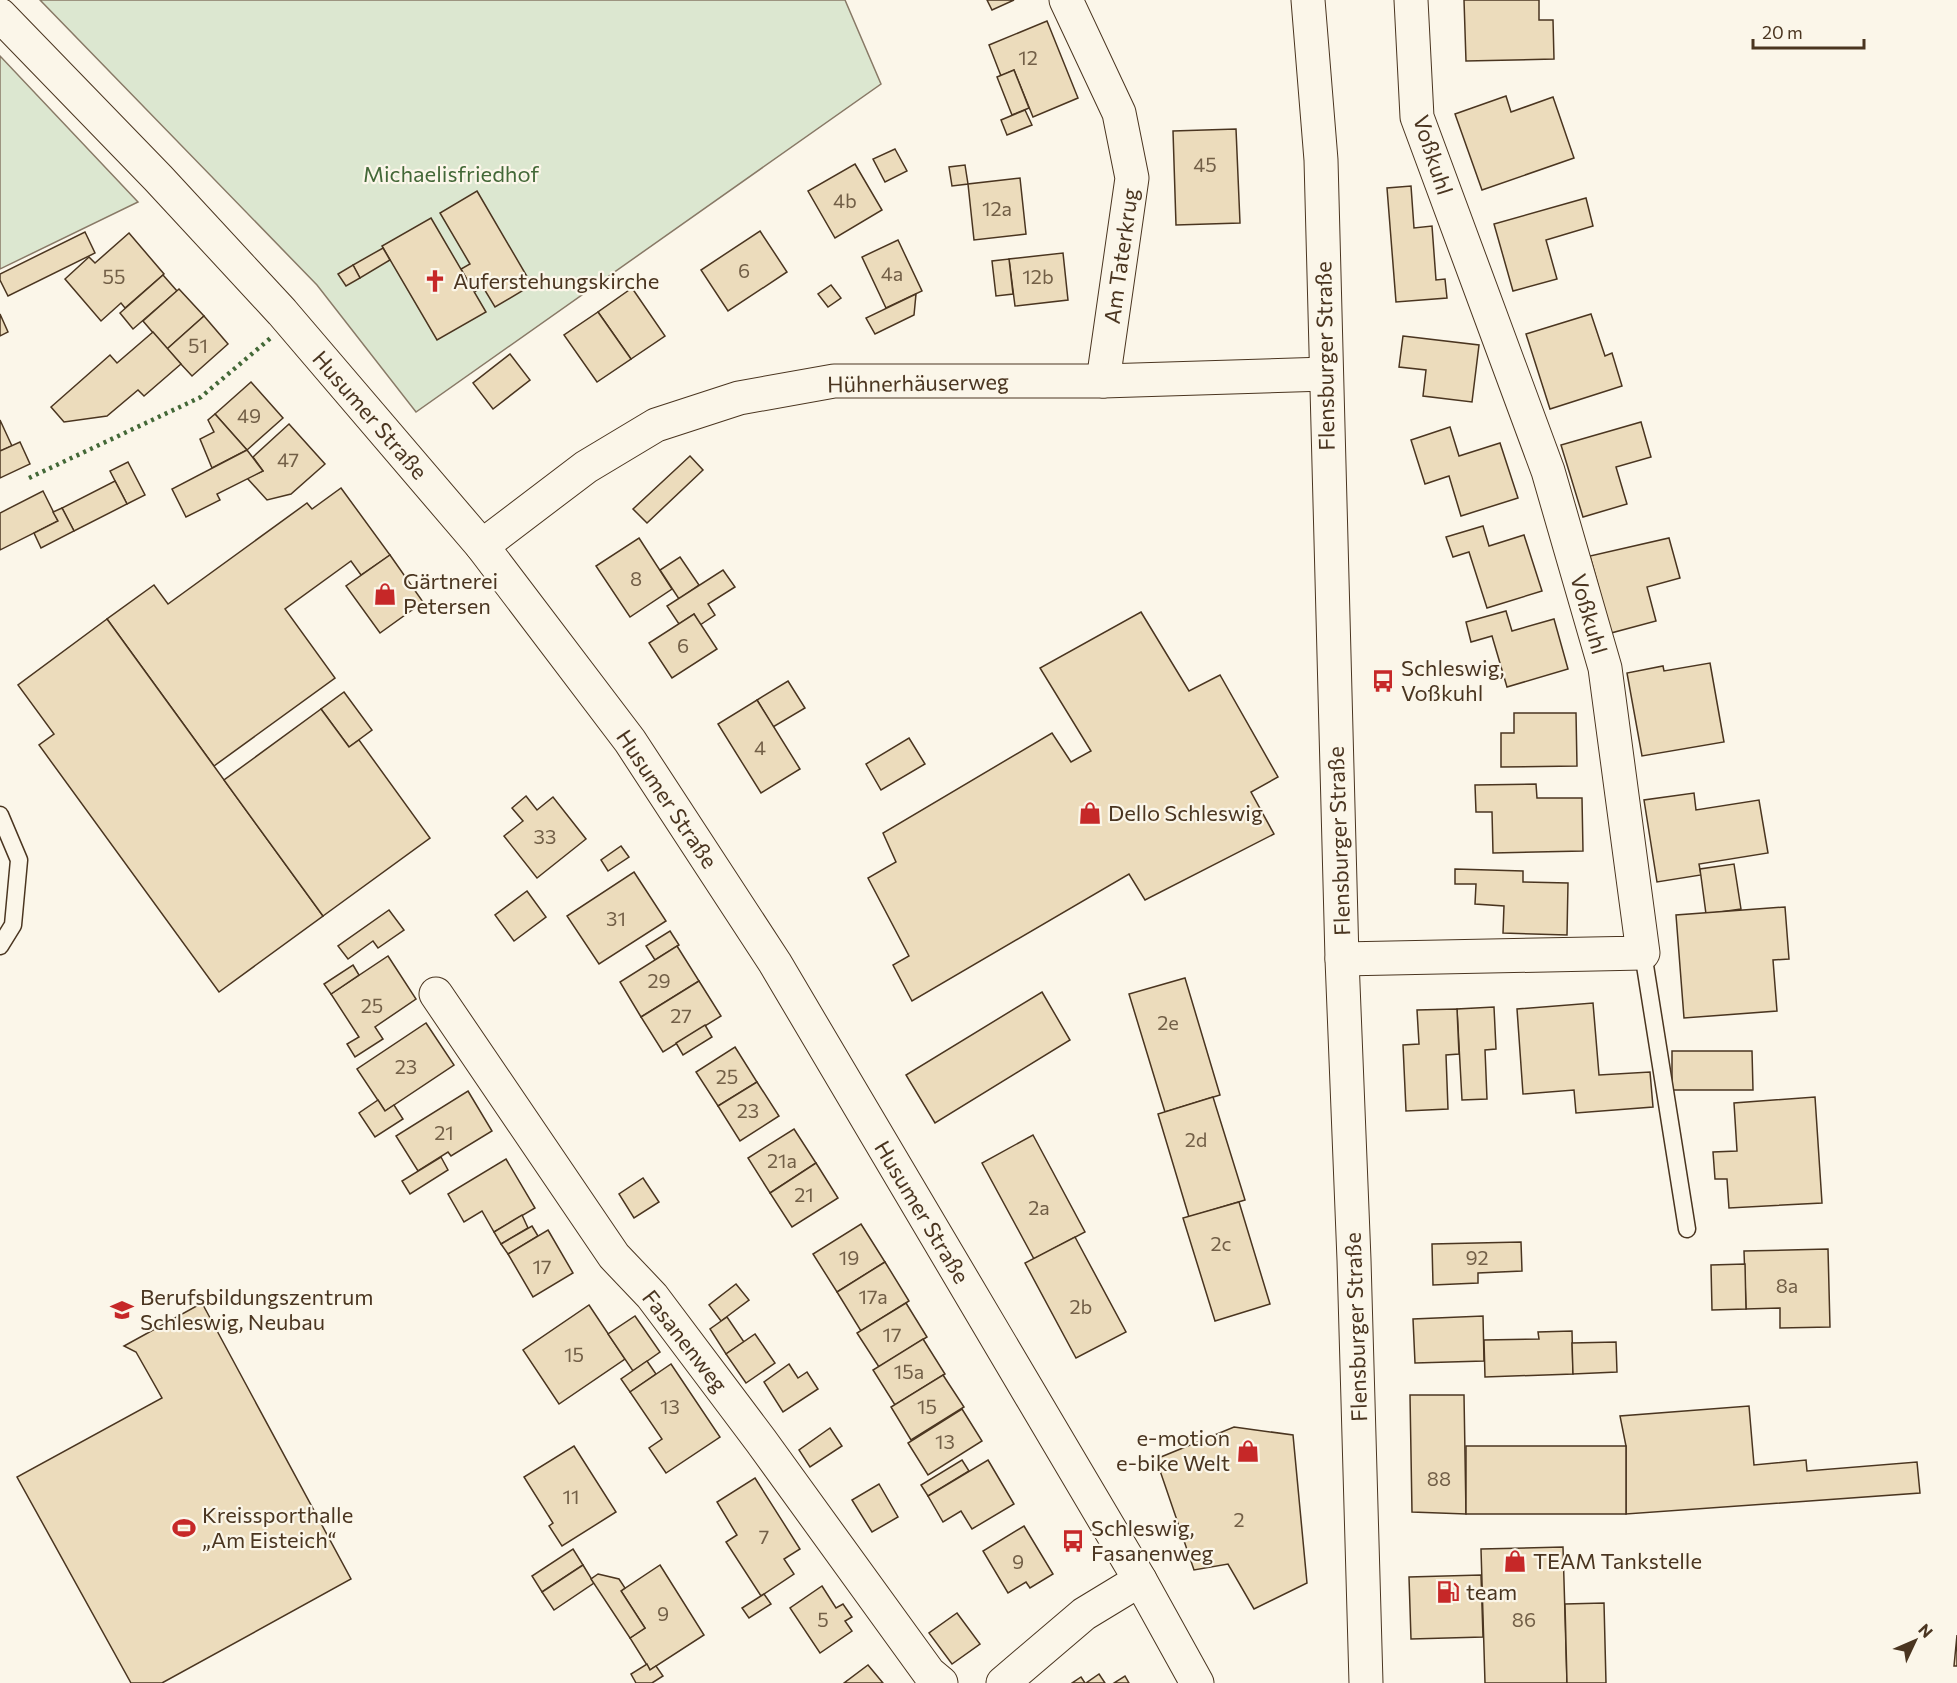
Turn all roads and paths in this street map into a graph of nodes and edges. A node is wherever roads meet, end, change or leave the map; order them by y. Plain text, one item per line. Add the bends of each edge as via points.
1 (1066, 0) edge
2 (1308, 0) edge
3 (1411, 0) edge
4 (0, 15) edge
5 (1326, 374) junction
6 (1103, 381) junction
7 (482, 546) junction
8 (0, 815) edge
9 (0, 946) edge
10 (1643, 953) junction
11 (1342, 959) junction
12 (436, 994) dead end
13 (1687, 1229) dead end
14 (1140, 1580) junction
15 (941, 1683) edge
16 (1003, 1683) edge
17 (1197, 1683) edge
18 (1366, 1683) edge

1 - 6 street, Am Taterkrug via 1119,113 1132,178
2 - 5 street, Flensburger Straße via 1321,160
3 - 10 street, Voßkuhl via 1417,117 1548,471 1605,668
4 - 7 street, Husumer Straße via 282,312
5 - 6 street, Hühnerhäuserweg
5 - 11 street, Flensburger Straße
6 - 7 street, Hühnerhäuserweg via 834,381 739,398 656,425 585,467
7 - 14 street, Husumer Straße via 630,741 775,963
8 - 9 lane via 19,861 13,926
10 - 11 street
10 - 13 lane
11 - 18 street, Flensburger Straße
12 - 15 street, Fasanenweg via 614,1256 659,1305 929,1673
14 - 16 street via 1084,1614
14 - 17 street, Husumer Straße

